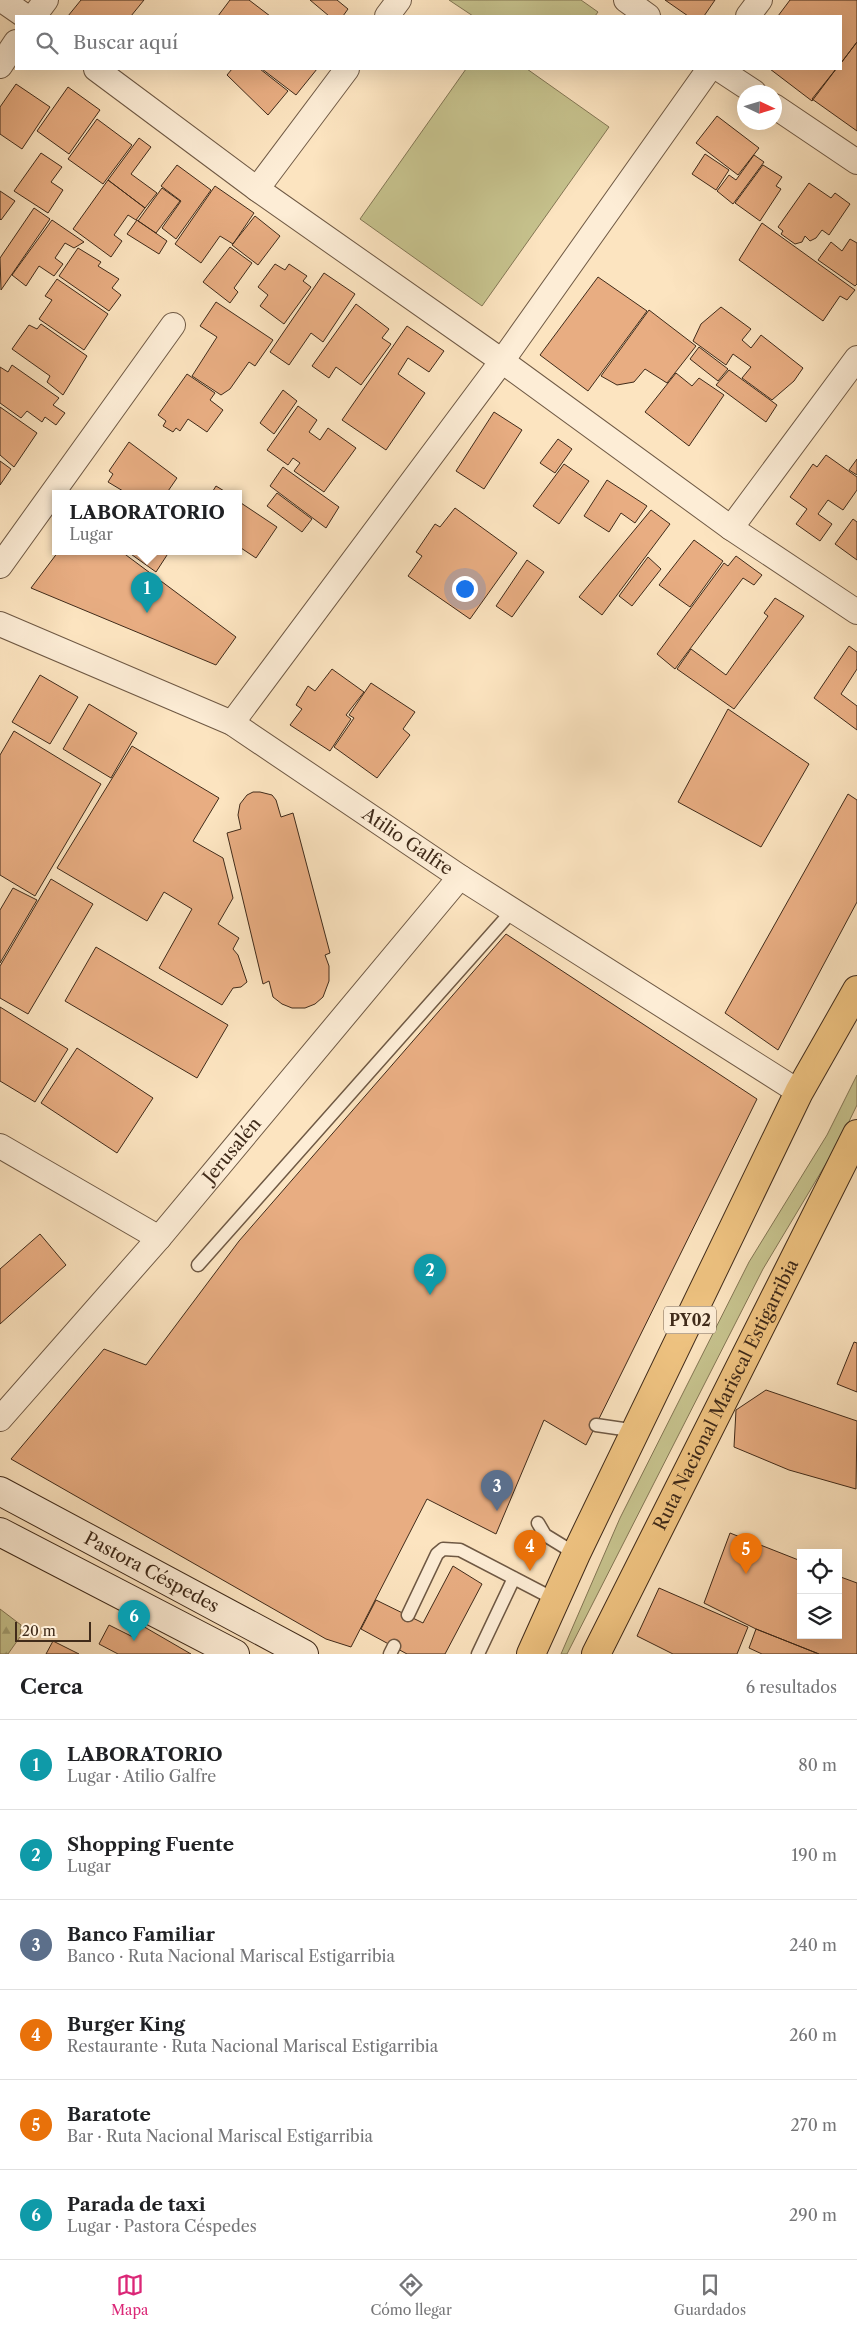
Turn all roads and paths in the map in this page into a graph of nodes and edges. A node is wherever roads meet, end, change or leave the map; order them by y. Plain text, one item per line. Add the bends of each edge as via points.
1 (2, 0) edge
2 (46, 0) edge
3 (399, 0) edge
4 (626, 0) edge
5 (760, 0) edge
6 (24, 15) edge
7 (35, 15) edge
8 (388, 15) edge
9 (647, 15) edge
10 (749, 15) edge
11 (15, 44) edge
12 (0, 66) edge
13 (97, 70) edge
14 (347, 70) edge
15 (708, 70) edge
16 (721, 70) edge
17 (743, 85) edge
18 (782, 111) edge
19 (857, 162) edge
20 (257, 189) junction
21 (173, 325) dead end
22 (857, 358) edge
23 (502, 361) junction
24 (55, 490) edge
25 (52, 494) edge
26 (731, 528) junction
27 (0, 566) edge
28 (857, 612) edge
29 (0, 624) edge
30 (232, 723) junction
31 (460, 876) junction
32 (513, 910) junction
33 (857, 990) edge
34 (799, 1092) junction
35 (857, 1134) edge
36 (0, 1146) edge
37 (159, 1238) junction
38 (198, 1265) dead end
39 (0, 1419) edge
40 (596, 1425) dead end
41 (638, 1431) junction
42 (0, 1490) edge
43 (538, 1523) dead end
44 (0, 1532) edge
45 (576, 1554) junction
46 (514, 1578) junction
47 (556, 1600) junction
48 (408, 1615) dead end
49 (235, 1654) edge
50 (304, 1654) edge
51 (478, 1654) edge
52 (531, 1654) edge
53 (596, 1654) edge

1 - 6 street
2 - 7 street
3 - 8 street
4 - 9 street
5 - 10 street
11 - 12 street
13 - 20 street
14 - 20 street
15 - 23 street
16 - 17 street
18 - 19 street
20 - 23 street
21 - 24 street
22 - 26 street
23 - 26 street
23 - 30 street
25 - 27 street
26 - 28 street
29 - 30 street, Atilio Galfre
30 - 31 street, Atilio Galfre
31 - 32 street, Atilio Galfre
31 - 37 street, Jerusalén
32 - 34 street, Atilio Galfre
32 - 38 lane
33 - 34 highway, PY02
34 - 41 highway, PY02
35 - 53 highway, Ruta Nacional Mariscal Estigarribia
36 - 37 street
37 - 39 street, Jerusalén
40 - 41 lane
41 - 45 highway, PY02
42 - 50 main road, Pastora Céspedes
43 - 45 lane via 545,1535
44 - 49 main road, Pastora Céspedes
45 - 47 highway, PY02
46 - 47 lane
46 - 48 lane via 460,1550 443,1549 437,1554
46 - 51 lane
47 - 52 highway, PY02

